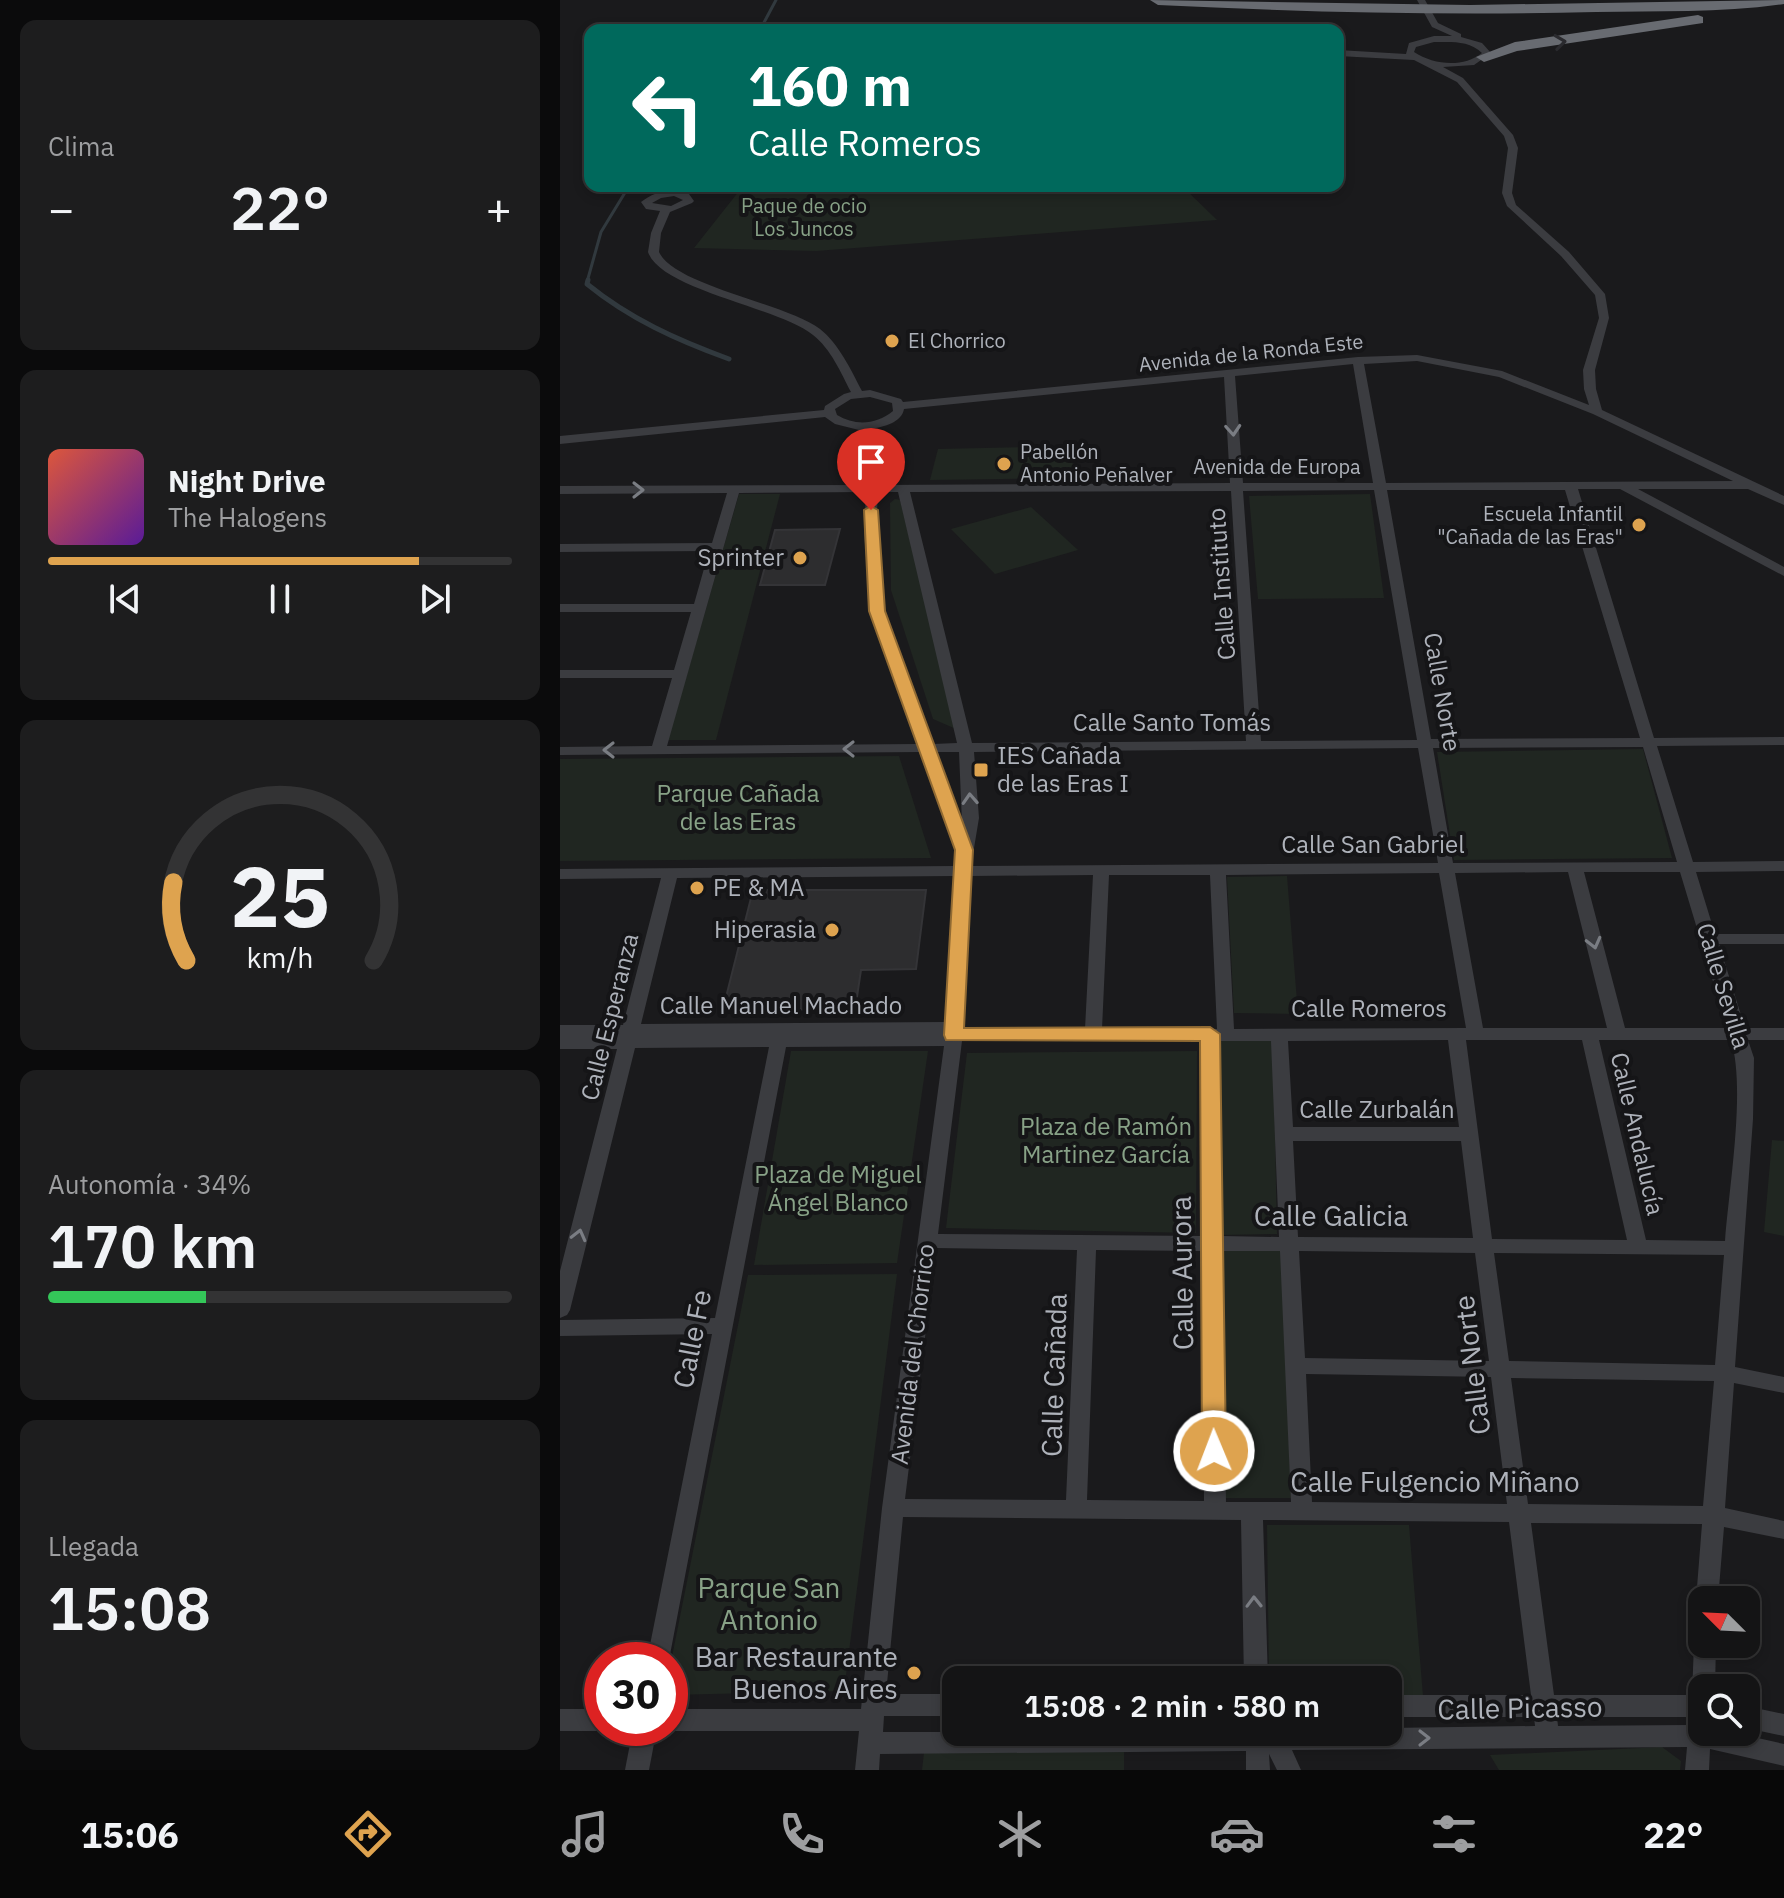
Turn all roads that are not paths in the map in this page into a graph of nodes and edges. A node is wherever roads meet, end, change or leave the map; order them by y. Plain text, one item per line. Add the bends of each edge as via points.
1 (1158, 0) edge
2 (1421, 0) edge
3 (1781, 0) edge
4 (1784, 6) edge
5 (1434, 24) junction
6 (1424, 40) junction
7 (1470, 41) junction
8 (1412, 45) junction
9 (1370, 52) junction
10 (1344, 53) edge
11 (1414, 57) junction
12 (1477, 60) junction
13 (1425, 61) junction
14 (1460, 80) junction
15 (669, 192) edge
16 (679, 192) edge
17 (666, 209) junction
18 (1358, 360) junction
19 (1229, 373) junction
20 (858, 394) junction
21 (900, 406) junction
22 (1597, 412) junction
23 (828, 413) junction
24 (865, 426) junction
25 (560, 440) edge
26 (1570, 485) junction
27 (1621, 485) junction
28 (1753, 485) junction
29 (1380, 486) junction
30 (1237, 487) junction
31 (734, 489) junction
32 (872, 489) junction
33 (903, 489) junction
34 (560, 490) edge
35 (1784, 501) edge
36 (717, 547) junction
37 (560, 548) edge
38 (1784, 572) edge
39 (560, 608) edge
40 (699, 608) junction
41 (560, 674) edge
42 (680, 674) junction
43 (1649, 742) junction
44 (1781, 742) edge
45 (1425, 744) junction
46 (1254, 745) junction
47 (966, 748) junction
48 (927, 749) junction
49 (658, 750) junction
50 (560, 751) edge
51 (1784, 759) edge
52 (964, 850) junction
53 (1685, 866) junction
54 (1784, 866) edge
55 (1575, 867) junction
56 (1447, 868) junction
57 (1218, 870) junction
58 (1101, 871) junction
59 (962, 872) junction
60 (560, 874) edge
61 (670, 874) junction
62 (1709, 939) junction
63 (1784, 939) edge
64 (560, 1031) edge
65 (1617, 1032) junction
66 (1740, 1032) junction
67 (1466, 1033) junction
68 (1589, 1033) junction
69 (953, 1034) junction
70 (1093, 1034) junction
71 (1218, 1034) junction
72 (1279, 1034) junction
73 (1784, 1034) edge
74 (630, 1036) junction
75 (780, 1036) junction
76 (560, 1043) edge
77 (1284, 1134) junction
78 (1470, 1134) junction
79 (927, 1241) junction
80 (1087, 1242) junction
81 (1289, 1243) junction
82 (1210, 1244) junction
83 (1485, 1244) junction
84 (1638, 1246) junction
85 (1735, 1248) junction
86 (560, 1310) edge
87 (725, 1326) junction
88 (560, 1328) edge
89 (1295, 1366) junction
90 (1502, 1368) junction
91 (1723, 1373) junction
92 (1784, 1385) edge
93 (893, 1508) junction
94 (1076, 1510) junction
95 (1215, 1510) junction
96 (1252, 1511) junction
97 (1302, 1512) junction
98 (1517, 1512) junction
99 (1712, 1515) junction
100 (1784, 1530) edge
101 (1708, 1586) edge
102 (662, 1642) edge
103 (1256, 1666) edge
104 (1402, 1706) edge
105 (1543, 1706) junction
106 (1688, 1706) edge
107 (942, 1708) edge
108 (560, 1720) edge
109 (584, 1720) edge
110 (688, 1720) edge
111 (1760, 1720) edge
112 (872, 1723) junction
113 (1784, 1725) edge
114 (942, 1726) edge
115 (1688, 1736) edge
116 (1402, 1737) edge
117 (1548, 1737) junction
118 (642, 1746) edge
119 (1262, 1746) edge
120 (1270, 1746) edge
121 (1699, 1746) edge
122 (1744, 1746) edge
123 (1784, 1755) edge
124 (637, 1770) edge
125 (867, 1770) edge
126 (1258, 1770) edge
127 (1289, 1770) edge
128 (1697, 1770) edge

1 - 3 highway via 1419,9
2 - 5 street
12 -> 4 highway via 1525,46
5 - 6 street
5 - 7 street
6 - 7 street
6 - 8 street
7 - 12 street via 1485,49
8 - 9 street
8 - 11 street
9 - 10 street
9 - 11 street
11 - 13 street
12 - 13 street
12 - 14 street
13 - 14 street
14 - 22 street via 1508,135 1513,148 1507,193 1512,206 1565,254 1604,305 1589,370
15 - 17 street via 646,202
16 - 17 street via 689,201
17 - 20 street via 653,250 656,258 682,276 818,332
18 - 19 street, Avenida de la Ronda Este
18 - 22 street, Avenida de la Ronda Este via 1417,358 1476,367
18 - 29 street, Calle Norte
19 - 21 street, Avenida de la Ronda Este
19 -> 30 street, Calle Instituto
20 - 21 street via 881,394
20 - 23 street via 833,403
21 - 24 street via 894,417
22 - 28 street, Avenida de la Ronda Este
23 - 24 street via 844,424
23 - 25 street
24 - 32 street, Avenida del Chorrico
26 - 27 street, Avenida de Europa
26 - 29 street, Avenida de Europa
26 - 43 street, Calle Sevilla
27 - 28 street, Avenida de Europa
27 - 38 street
28 - 35 street, Avenida de la Ronda Este
29 - 30 street, Avenida de Europa
29 - 45 street, Calle Norte
30 - 33 street, Avenida de Europa
30 - 46 street, Calle Instituto
31 - 32 street, Avenida de Europa
34 -> 31 street, Avenida de Europa
31 - 36 street
32 - 33 street, Avenida de Europa
32 - 48 street, Avenida del Chorrico via 877,611
33 - 47 street
36 - 37 street
36 - 40 street
39 - 40 street
40 - 42 street
41 - 42 street
42 - 49 street
43 - 44 street, Calle Santo Tomás
43 - 45 street, Calle Santo Tomás
43 - 53 street, Calle Sevilla
44 - 51 street
45 - 46 street, Calle Santo Tomás
45 - 56 street, Calle Norte
46 - 47 street, Calle Santo Tomás
47 - 48 street, Calle Santo Tomás
52 -> 47 street via 971,818
48 -> 49 street, Calle Santo Tomás
48 - 52 street, Avenida del Chorrico
49 -> 50 street, Calle Santo Tomás
52 - 59 street, Avenida del Chorrico
53 - 54 street, Calle San Gabriel
53 - 55 street, Calle San Gabriel
53 - 62 street, Calle Sevilla
55 - 56 street, Calle San Gabriel
55 -> 65 street
56 - 57 street, Calle San Gabriel
56 - 67 street, Calle Norte
57 - 58 street, Calle San Gabriel
57 - 71 street, Calle Aurora
58 - 59 street, Calle San Gabriel
58 - 70 street
59 - 61 street, Calle San Gabriel
59 - 69 street, Avenida del Chorrico
60 - 61 street, Calle San Gabriel
61 - 74 street, Calle Esperanza
62 - 63 street
62 - 66 street, Calle Sevilla
64 - 74 street, Calle Manuel Machado
65 - 66 street, Calle Romeros
65 - 68 street, Calle Romeros
66 - 73 street, Calle Romeros
66 - 85 street, Calle Sevilla via 1744,1119
67 - 68 street, Calle Romeros
67 - 72 street, Calle Romeros
67 - 78 street, Calle Norte
68 - 84 street, Calle Andalucía
69 - 70 street, Calle Romeros
69 - 75 street, Calle Manuel Machado
69 - 79 street, Avenida del Chorrico
70 - 71 street, Calle Romeros
71 - 72 street, Calle Romeros
71 - 82 street, Calle Aurora
72 - 77 street
74 - 75 street, Calle Manuel Machado
74 - 76 street, Calle Manuel Machado
86 -> 74 street, Calle Esperanza
75 - 87 street, Calle Fe
77 - 78 street, Calle Zurbalán
77 - 81 street
78 - 83 street, Calle Norte
79 - 80 street, Calle Galicia
79 - 93 street, Avenida del Chorrico
80 - 82 street, Calle Galicia
80 - 94 street, Calle Cañada
81 - 82 street, Calle Galicia
81 - 83 street, Calle Galicia
81 - 89 street
82 - 95 street, Calle Aurora
83 - 84 street, Calle Galicia
83 - 90 street, Calle Norte
84 - 85 street, Calle Galicia
85 - 91 street, Calle Sevilla
87 - 88 street
87 - 102 street, Calle Fe
89 - 90 street
89 - 97 street
90 - 91 street
90 - 98 street, Calle Norte
91 - 92 street
91 - 99 street, Calle Sevilla
93 - 94 street, Calle Fulgencio Miñano
93 - 112 street, Avenida del Chorrico
94 - 95 street, Calle Fulgencio Miñano
95 - 96 street, Calle Fulgencio Miñano
96 - 97 street, Calle Fulgencio Miñano
103 -> 96 street
97 - 98 street, Calle Fulgencio Miñano
98 - 99 street, Calle Fulgencio Miñano
98 - 105 street, Calle Norte
99 - 100 street, Calle Fulgencio Miñano
99 - 101 street, Calle Sevilla
104 - 105 street, Calle Picasso
105 - 106 street, Calle Picasso
105 - 117 street, Calle Norte
107 - 112 street
108 - 109 street
110 - 112 street
111 - 113 street
112 - 114 street, Calle Picasso
112 - 125 street, Avenida del Chorrico
115 - 117 street, Calle Picasso
116 -> 117 street, Calle Picasso
118 - 124 street
119 - 126 street
120 - 127 street
121 - 128 street
122 - 123 street, Calle Picasso

